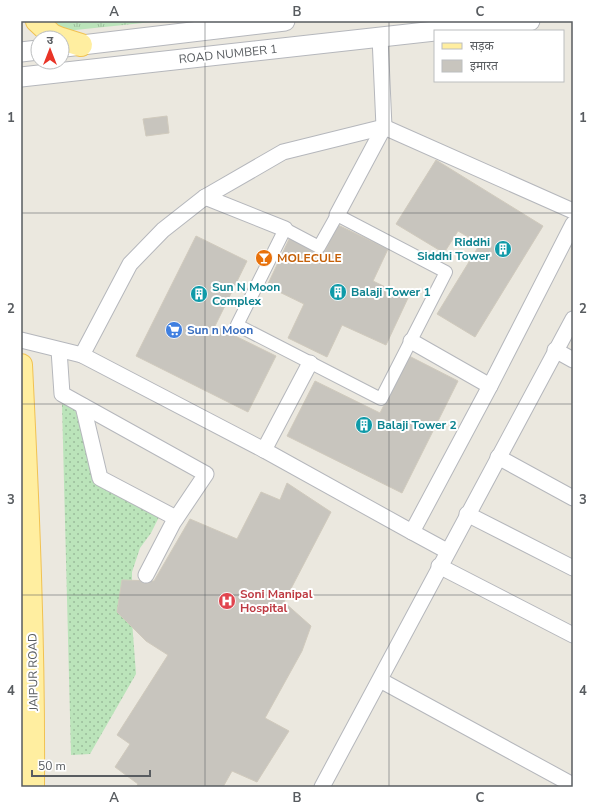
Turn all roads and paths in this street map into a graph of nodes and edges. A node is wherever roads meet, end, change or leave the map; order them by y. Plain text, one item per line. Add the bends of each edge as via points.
1 (37, 21) edge
2 (284, 21) edge
3 (530, 21) edge
4 (47, 30) edge
5 (445, 30) edge
6 (434, 31) edge
7 (380, 37) junction
8 (70, 42) edge
9 (21, 77) edge
10 (384, 127) junction
11 (205, 197) junction
12 (573, 211) edge
13 (338, 215) junction
14 (573, 224) edge
15 (285, 230) junction
16 (573, 319) edge
17 (21, 340) edge
18 (411, 341) junction
19 (59, 350) junction
20 (556, 350) junction
21 (82, 355) junction
22 (573, 360) edge
23 (310, 363) junction
24 (21, 366) edge
25 (490, 386) junction
26 (83, 406) junction
27 (264, 450) junction
28 (498, 457) junction
29 (573, 498) edge
30 (467, 514) junction
31 (176, 518) junction
32 (412, 532) junction
33 (447, 551) junction
34 (439, 566) junction
35 (573, 568) edge
36 (146, 575) dead end
37 (573, 635) edge
38 (380, 680) junction
39 (571, 784) edge
40 (324, 786) edge
41 (33, 787) edge

1 - 4 main road
2 - 8 street
3 - 5 street, ROAD NUMBER 1
6 - 7 street, ROAD NUMBER 1
7 - 9 street, ROAD NUMBER 1
7 - 10 street
10 - 11 street via 283,152
10 - 12 street
10 - 13 street
11 - 15 street
11 - 21 street via 163,230 130,264
13 - 15 street via 319,247
13 - 18 street via 446,272
14 - 25 street
15 - 23 street via 237,325
16 - 20 street
17 - 19 street
18 - 23 street via 381,399
18 - 25 street
19 - 21 street
19 - 26 street via 62,394
20 - 22 street
20 - 28 street
21 - 27 street
23 - 27 street
24 - 41 main road, JAIPUR ROAD via 29,524
25 - 32 street
26 - 31 street via 100,478
26 - 31 street via 206,474
27 - 32 street
28 - 29 street
28 - 30 street
30 - 33 street
30 - 35 street
31 - 36 street
32 - 33 street
33 - 34 street
34 - 37 street
34 - 38 street
38 - 39 street
38 - 40 street

